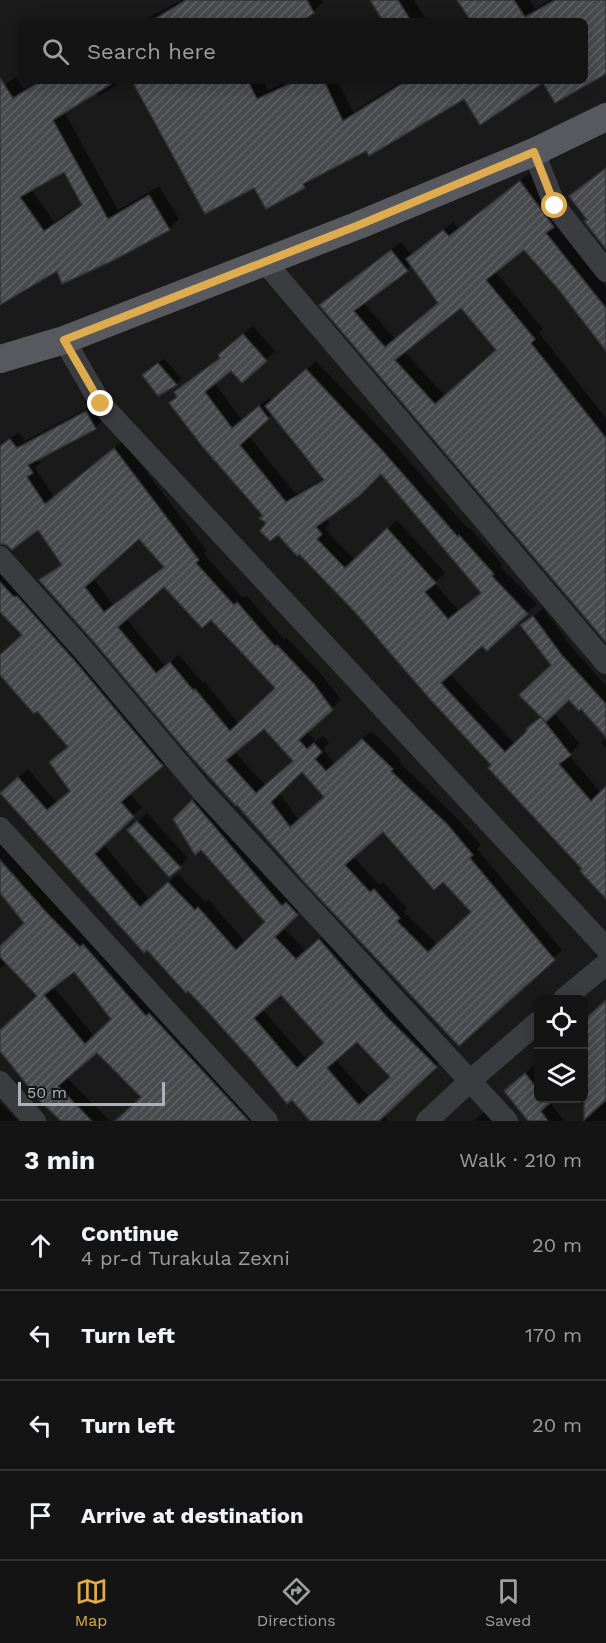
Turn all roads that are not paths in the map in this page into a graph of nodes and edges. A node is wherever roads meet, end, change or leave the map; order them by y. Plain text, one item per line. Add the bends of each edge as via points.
1 (606, 117) edge
2 (534, 152) junction
3 (265, 262) junction
4 (606, 271) edge
5 (64, 340) junction
6 (0, 359) edge
7 (0, 557) edge
8 (606, 663) edge
9 (0, 828) edge
10 (606, 948) edge
11 (606, 964) edge
12 (569, 995) edge
13 (534, 1025) edge
14 (470, 1081) junction
15 (0, 1082) edge
16 (35, 1121) edge
17 (267, 1121) edge
18 (427, 1121) edge
19 (507, 1121) edge

1 - 2 main road
2 - 3 main road
2 - 4 street via 555,206
3 - 5 main road
3 - 8 street
5 - 6 main road
5 - 10 street via 101,404
7 - 14 street via 202,791
9 - 17 street
11 - 12 street
13 - 14 street
14 - 18 street
14 - 19 street
15 - 16 street

